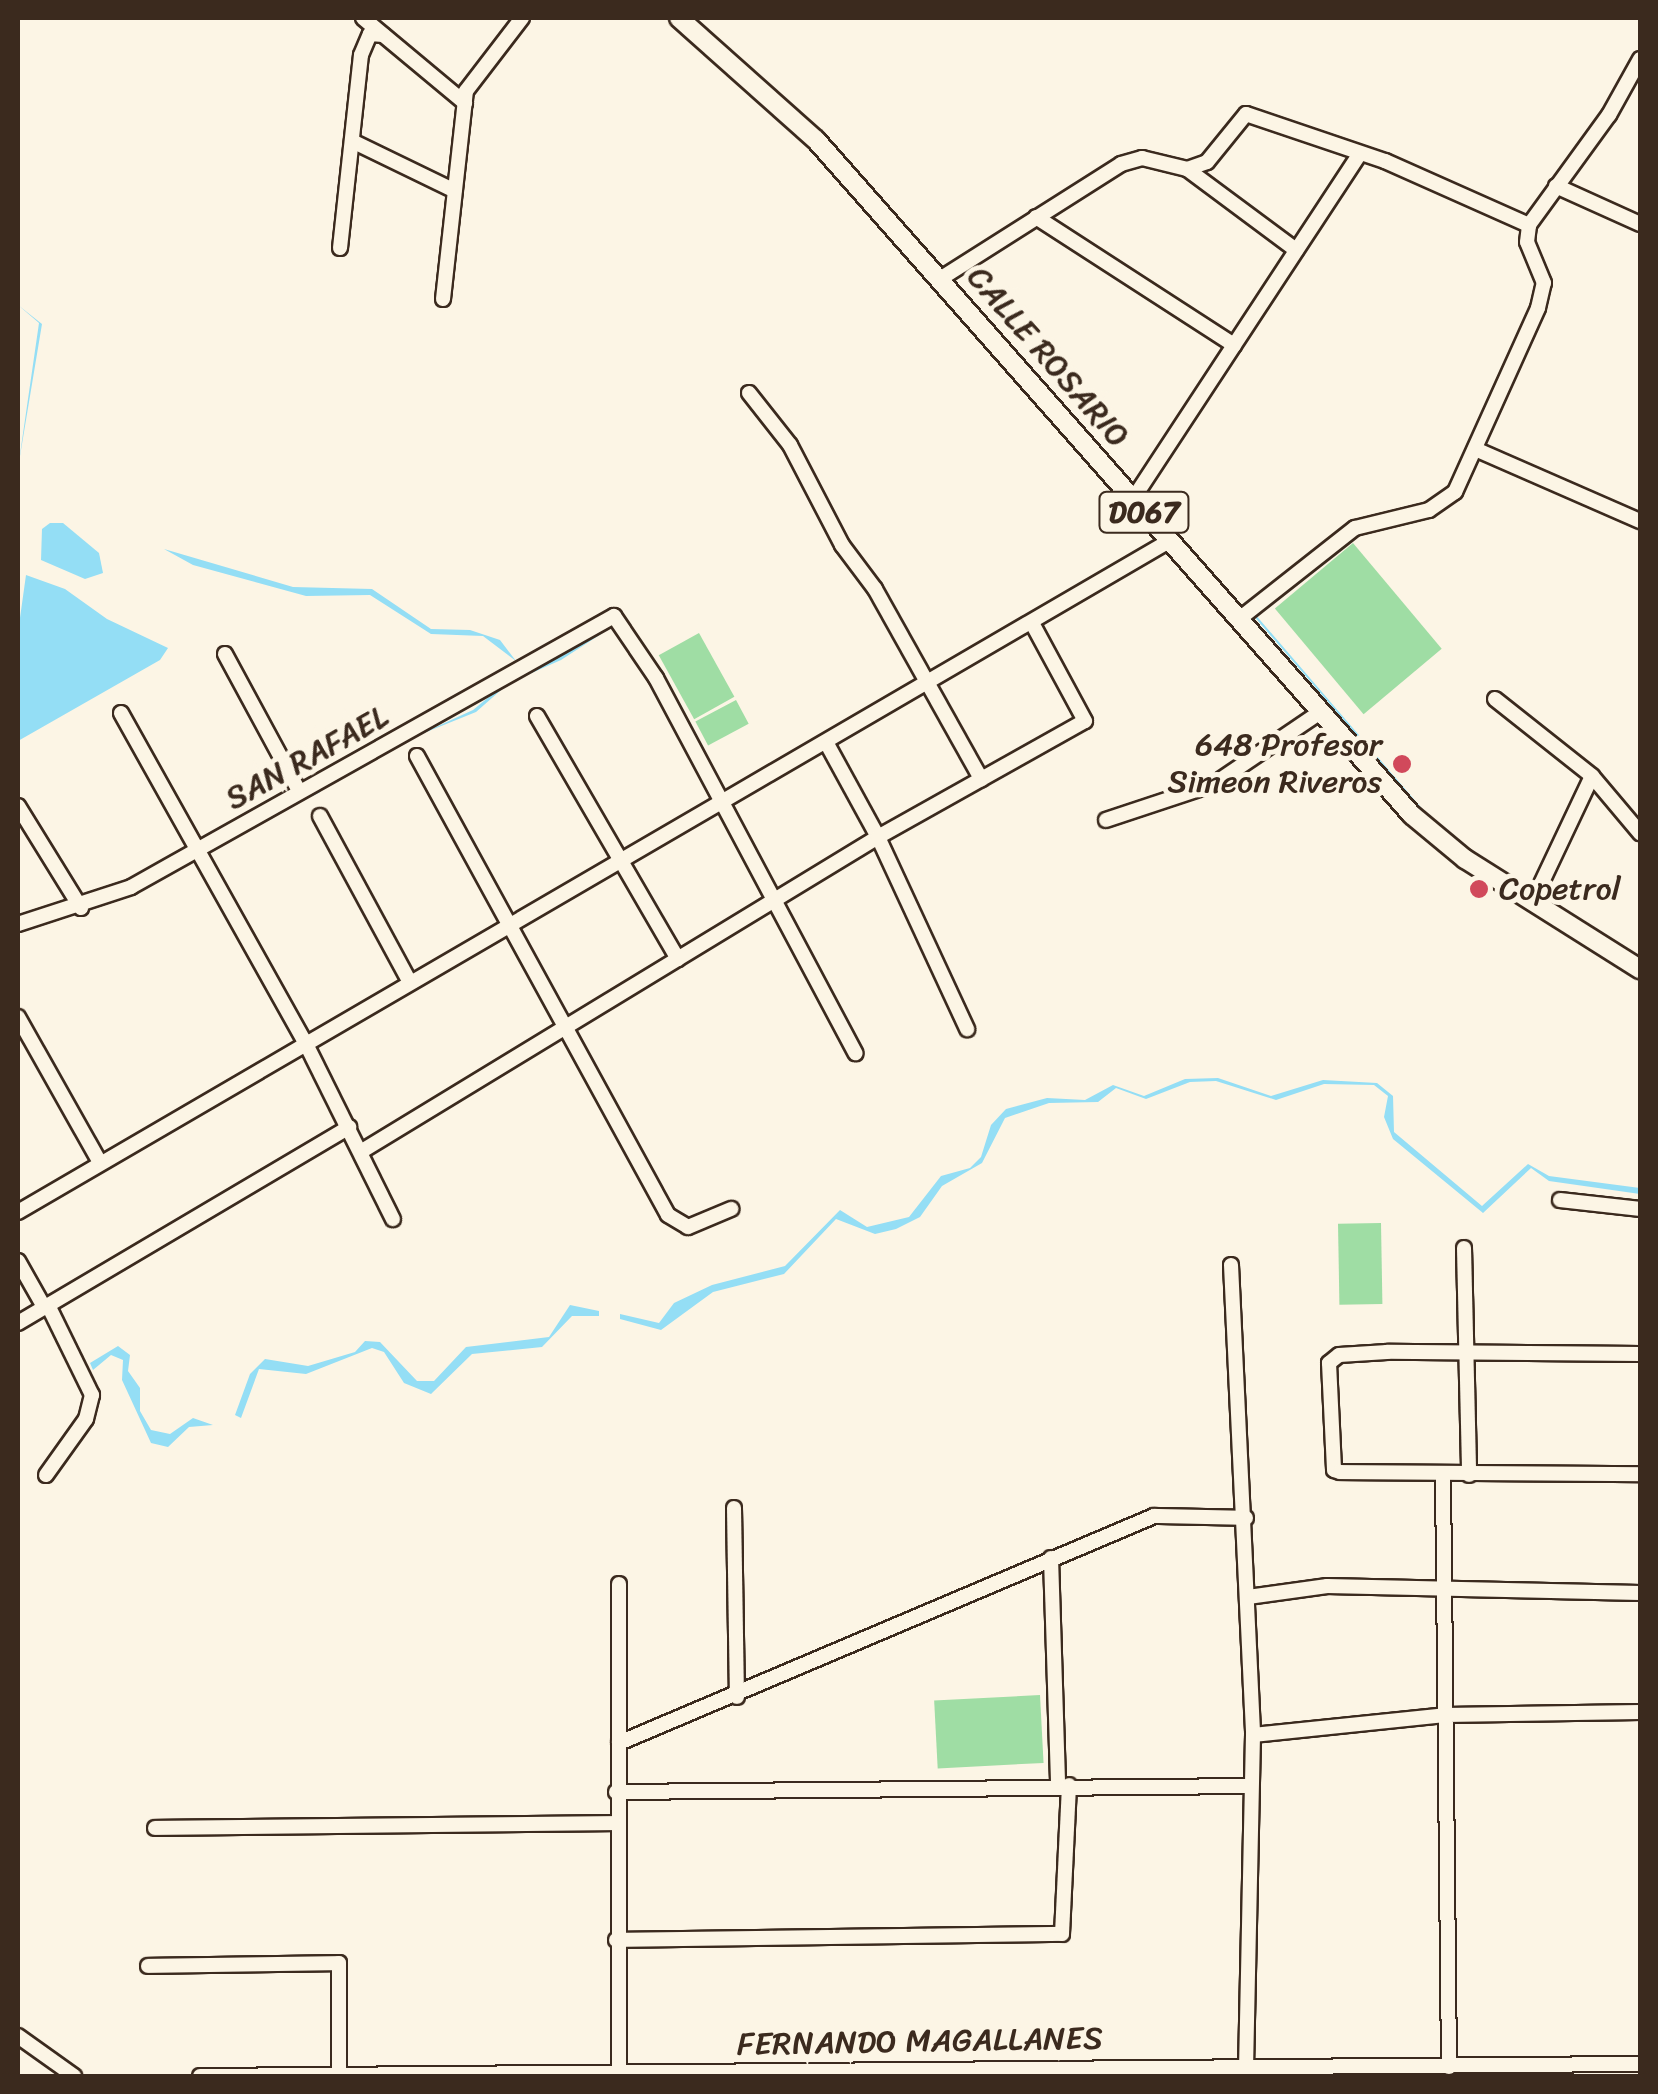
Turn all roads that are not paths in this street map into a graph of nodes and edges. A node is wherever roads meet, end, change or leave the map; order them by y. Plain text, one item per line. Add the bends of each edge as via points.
1 (363, 18) edge
2 (522, 18) edge
3 (679, 18) edge
4 (383, 34) junction
5 (1640, 64) edge
6 (464, 103) junction
7 (352, 141) junction
8 (1358, 155) junction
9 (1187, 169) junction
10 (1556, 186) junction
11 (455, 191) junction
12 (1036, 216) junction
13 (1640, 224) edge
14 (1529, 225) junction
15 (340, 248) dead end
16 (1296, 250) junction
17 (940, 279) junction
18 (443, 300) dead end
19 (1234, 345) junction
20 (748, 393) dead end
21 (1475, 448) junction
22 (1133, 498) junction
23 (1640, 521) edge
24 (1169, 541) junction
25 (1238, 620) junction
26 (1033, 625) junction
27 (224, 654) dead end
28 (927, 682) junction
29 (1495, 700) dead end
30 (121, 713) dead end
31 (1320, 713) junction
32 (536, 716) dead end
33 (826, 742) junction
34 (417, 756) dead end
35 (1592, 776) junction
36 (981, 779) junction
37 (300, 791) junction
38 (721, 800) junction
39 (18, 806) edge
40 (320, 816) dead end
41 (1106, 820) dead end
42 (1640, 833) edge
43 (878, 837) junction
44 (200, 851) junction
45 (621, 860) junction
46 (777, 902) junction
47 (1532, 903) junction
48 (81, 908) junction
49 (508, 922) junction
50 (18, 924) edge
51 (678, 959) junction
52 (1640, 969) edge
53 (408, 979) junction
54 (18, 1017) edge
55 (565, 1026) junction
56 (966, 1030) dead end
57 (304, 1040) junction
58 (855, 1053) dead end
59 (349, 1126) junction
60 (362, 1151) junction
61 (99, 1160) junction
62 (1560, 1200) dead end
63 (732, 1208) dead end
64 (1640, 1209) edge
65 (18, 1212) edge
66 (393, 1220) dead end
67 (1464, 1248) dead end
68 (18, 1261) edge
69 (1231, 1264) dead end
70 (46, 1306) junction
71 (18, 1322) edge
72 (1467, 1352) junction
73 (1640, 1354) edge
74 (1443, 1474) junction
75 (1640, 1474) edge
76 (46, 1475) dead end
77 (1469, 1475) junction
78 (734, 1508) dead end
79 (1246, 1518) junction
80 (1051, 1558) junction
81 (618, 1584) dead end
82 (1444, 1593) junction
83 (1640, 1593) edge
84 (1248, 1597) junction
85 (737, 1697) junction
86 (1640, 1712) edge
87 (1445, 1715) junction
88 (1253, 1734) junction
89 (619, 1743) junction
90 (1063, 1786) junction
91 (1248, 1786) junction
92 (616, 1792) junction
93 (614, 1823) junction
94 (155, 1828) dead end
95 (616, 1940) junction
96 (148, 1966) dead end
97 (21, 2046) edge
98 (1640, 2064) edge
99 (1448, 2066) junction
100 (339, 2072) junction
101 (1246, 2072) edge
102 (619, 2075) edge
103 (74, 2076) edge
104 (200, 2076) edge

1 - 4 street
2 - 6 street via 468,85
3 - 17 main road, CALLE ROSARIO / D067 via 784,106
4 - 6 street
4 - 7 street via 370,34 363,46
5 - 10 street
6 - 11 street
7 - 11 street
7 - 15 street
8 - 9 street via 1246,114 1207,162
8 - 14 street
8 - 16 street
9 - 12 street via 1156,158 1131,160
9 - 16 street
10 - 13 street
10 - 14 street
11 - 18 street
12 - 17 street
12 - 19 street
14 - 21 street via 1527,242 1544,283 1542,296
16 - 19 street
17 - 22 main road, CALLE ROSARIO / D067
19 - 22 street
20 - 28 street via 790,445 842,545 876,589
21 - 23 street
21 - 25 street via 1446,501 1355,528
22 - 24 main road, CALLE ROSARIO / D067
24 - 25 main road, CALLE ROSARIO / D067
24 - 26 street
25 - 31 main road, CALLE ROSARIO / D067
26 - 28 street
26 - 36 street via 1086,719
27 - 37 street
28 - 33 street
28 - 36 street
29 - 35 street
30 - 44 street
31 - 41 street via 1214,784
31 - 47 main road, CALLE ROSARIO / D067 via 1431,832
32 - 45 street
33 - 38 street
33 - 43 street
34 - 49 street
35 - 42 street
35 - 47 street
36 - 43 street
37 - 38 street, SAN RAFAEL via 614,616 656,678
37 - 44 street, SAN RAFAEL
38 - 45 street
38 - 46 street
39 - 48 street
40 - 53 street
43 - 46 street
43 - 56 street
44 - 48 street, SAN RAFAEL
44 - 57 street
45 - 49 street
45 - 51 street
46 - 51 street
46 - 58 street
47 - 52 main road, CALLE ROSARIO / D067
48 - 50 street, SAN RAFAEL
49 - 53 street
49 - 55 street
51 - 55 street
53 - 57 street
54 - 61 street
55 - 60 street
55 - 63 street via 668,1215 688,1227
57 - 59 street
57 - 61 street
59 - 60 street
59 - 70 street
60 - 66 street
61 - 65 street
62 - 64 street
67 - 72 street
68 - 70 street
69 - 79 street
70 - 71 street
70 - 76 street via 92,1395 86,1418
72 - 73 street
72 - 74 street via 1340,1355 1328,1363 1334,1470
72 - 77 street
74 - 77 street
74 - 82 street
75 - 77 street
78 - 85 street
79 - 80 street via 1154,1516
79 - 84 street
80 - 85 street
80 - 90 street
81 - 89 street
82 - 83 street
82 - 84 street via 1327,1586
82 - 87 street
84 - 88 street
85 - 89 street
86 - 87 street
87 - 88 street
87 - 99 street
88 - 91 street
89 - 92 street
90 - 91 street
90 - 92 street
90 - 95 street via 1062,1934
91 - 101 street
92 - 93 street
93 - 94 street
93 - 95 street
95 - 102 street
96 - 100 street via 338,1963
97 - 103 street
98 - 99 street, FERNANDO MAGALLANES
99 - 101 street, FERNANDO MAGALLANES
100 - 102 street, FERNANDO MAGALLANES
100 - 104 street, FERNANDO MAGALLANES
101 - 102 street, FERNANDO MAGALLANES

